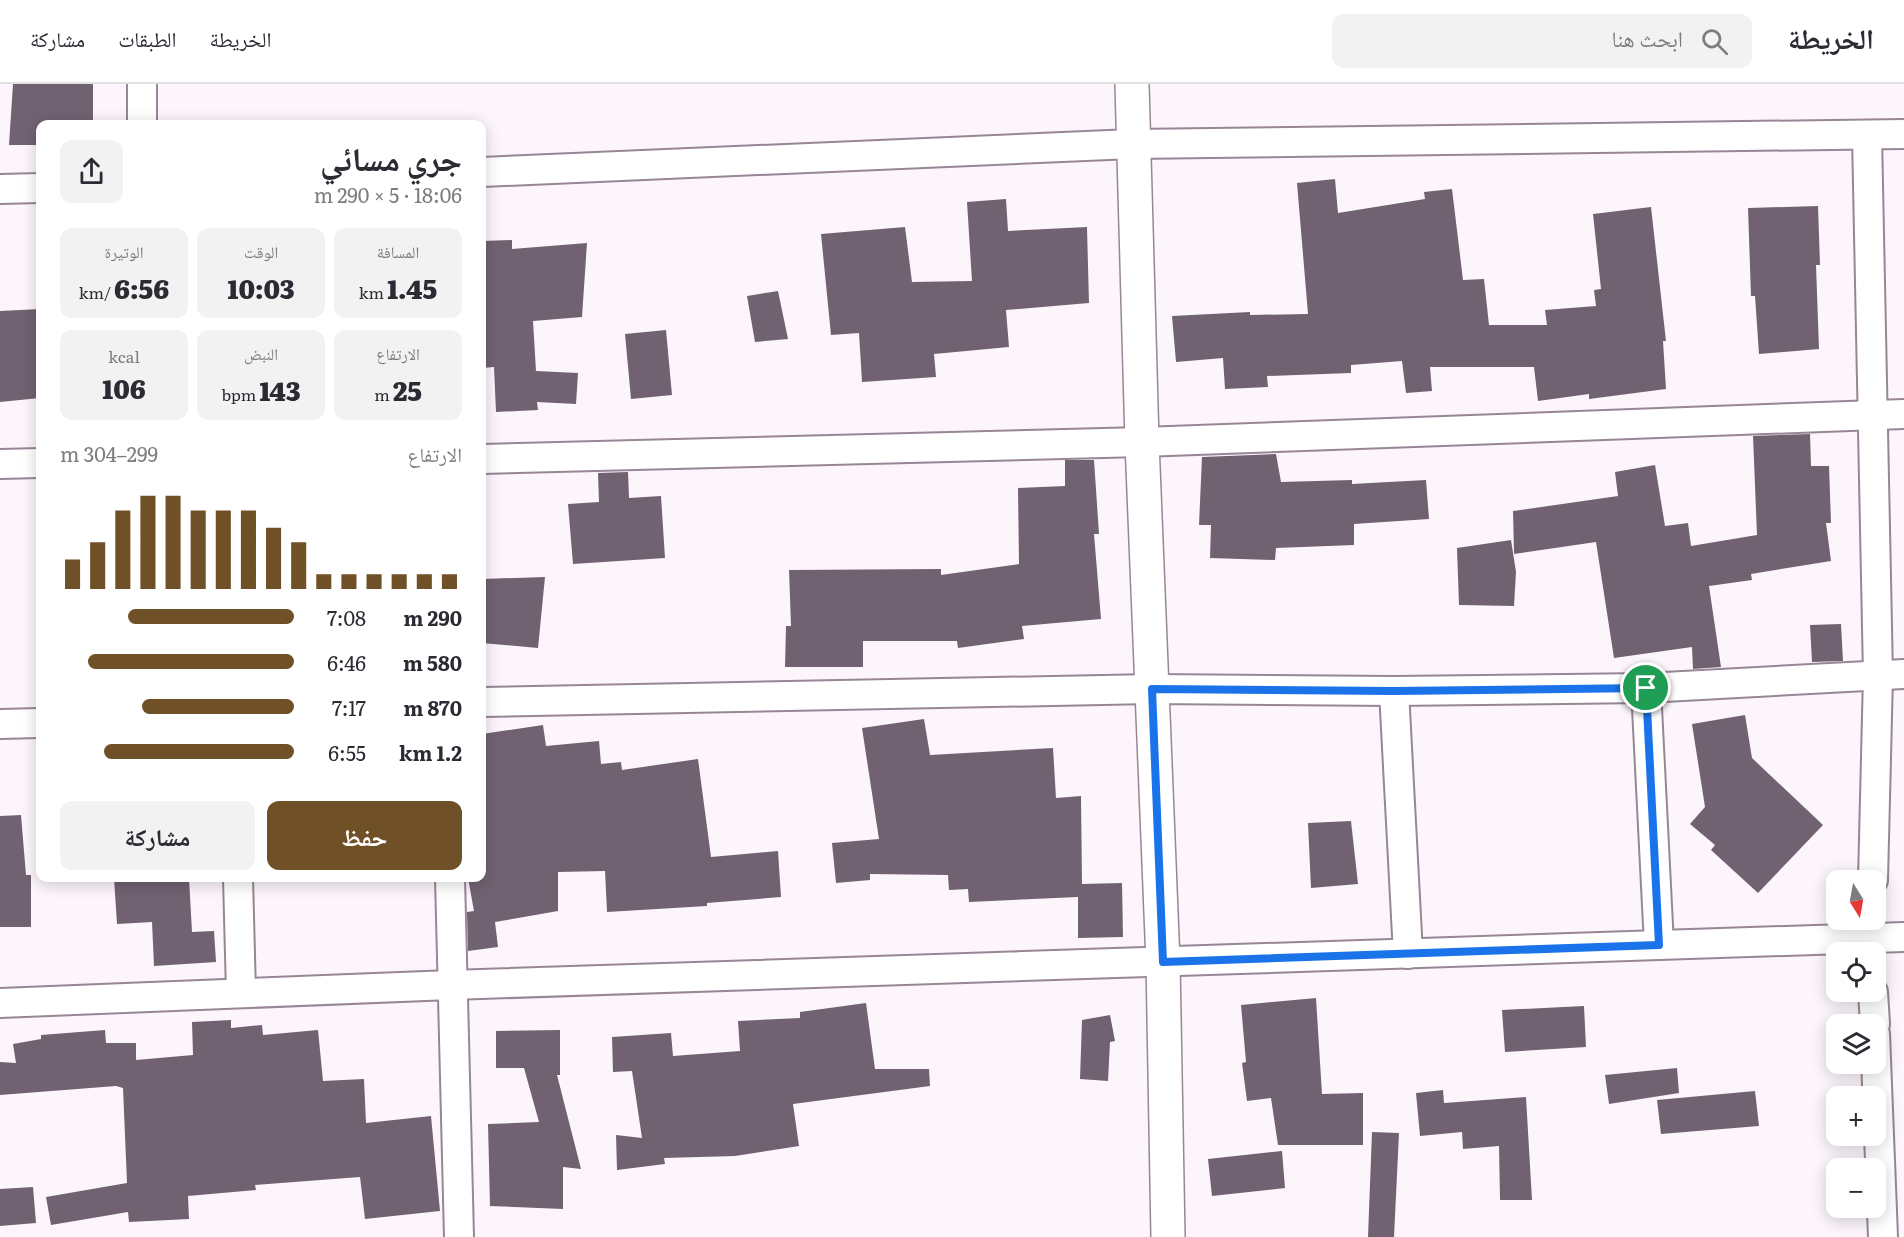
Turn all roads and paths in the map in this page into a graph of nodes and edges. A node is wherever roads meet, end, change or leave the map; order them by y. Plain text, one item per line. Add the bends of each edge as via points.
1 (142, 84) edge
2 (1132, 84) edge
3 (142, 120) edge
4 (1904, 134) edge
5 (1867, 135) junction
6 (1132, 144) junction
7 (486, 172) edge
8 (36, 188) edge
9 (0, 189) edge
10 (1904, 414) edge
11 (1872, 415) junction
12 (1142, 442) junction
13 (486, 459) edge
14 (36, 463) edge
15 (0, 464) edge
16 (1891, 675) edge
17 (1646, 688) junction
18 (1152, 689) junction
19 (1394, 691) junction
20 (486, 702) edge
21 (36, 723) edge
22 (0, 724) edge
23 (1874, 870) edge
24 (238, 882) edge
25 (450, 882) edge
26 (1872, 937) edge
27 (1904, 937) edge
28 (1659, 945) junction
29 (1408, 954) junction
30 (1163, 962) junction
31 (451, 985) junction
32 (241, 993) junction
33 (0, 1003) edge
34 (1877, 1074) edge
35 (459, 1237) edge
36 (1168, 1237) edge
37 (1883, 1237) edge

1 - 3 street
2 - 6 street
4 - 5 street
5 - 6 street
5 - 11 street
6 - 7 street
6 - 12 street
8 - 9 street
10 - 11 street
11 - 12 street
11 - 16 street
12 - 13 street
12 - 18 street
14 - 15 street
16 - 17 street
16 - 23 street
17 - 19 street
17 - 28 street
18 - 19 street
18 - 20 street
18 - 30 street
19 - 29 street
21 - 22 street
24 - 32 street
25 - 31 street
26 - 27 street
26 - 28 street
28 - 29 street
29 - 30 street
30 - 31 street
30 - 36 street
31 - 32 street
31 - 35 street
32 - 33 street
34 - 37 street

